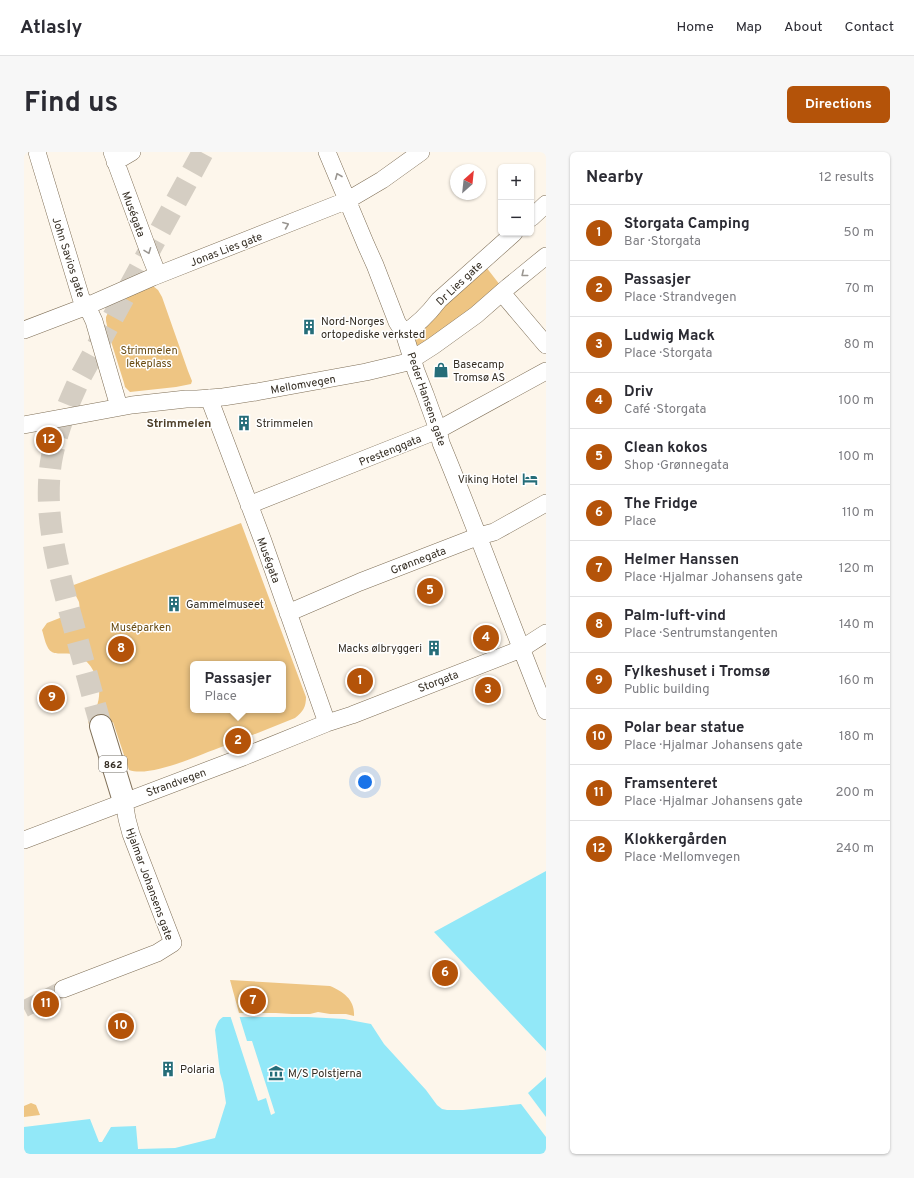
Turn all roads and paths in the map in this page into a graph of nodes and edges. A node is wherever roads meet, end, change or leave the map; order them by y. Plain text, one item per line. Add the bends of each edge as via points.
1 (37, 152) edge
2 (132, 152) edge
3 (328, 152) edge
4 (421, 152) edge
5 (113, 157) edge
6 (348, 200) junction
7 (546, 204) edge
8 (534, 215) edge
9 (511, 236) edge
10 (546, 256) edge
11 (158, 275) junction
12 (502, 293) junction
13 (87, 306) junction
14 (24, 330) edge
15 (404, 333) junction
16 (546, 345) edge
17 (412, 359) junction
18 (546, 370) edge
19 (209, 398) junction
20 (119, 407) junction
21 (24, 425) edge
22 (438, 430) junction
23 (546, 503) edge
24 (249, 505) junction
25 (479, 536) junction
26 (288, 613) junction
27 (546, 633) edge
28 (521, 649) junction
29 (546, 711) edge
30 (327, 723) junction
31 (101, 726) tunnel mouth
32 (124, 801) junction
33 (24, 840) edge
34 (63, 989) tunnel mouth

1 - 13 street, John Savios gate via 81,298
2 - 5 street
6 -> 3 street, Peder Hansens gate
4 - 6 street, Jonas Lies gate
5 -> 11 street, Muségata
11 -> 6 street, Jonas Lies gate
6 - 15 street, Peder Hansens gate
7 - 8 street
9 - 15 street, Dr Lies gate via 439,300 415,326
10 -> 12 street, Mellomvegen
11 - 13 street, Jonas Lies gate
12 - 16 street
12 - 17 street, Mellomvegen via 462,326
13 - 14 street, Jonas Lies gate
13 - 20 street, John Savios gate via 94,321
15 - 17 street, Peder Hansens gate
17 - 19 street, Mellomvegen via 366,372
17 - 22 street, Peder Hansens gate
18 - 22 street, Prestenggata
19 - 20 street, Mellomvegen
19 - 24 street, Muségata
20 - 21 street, Mellomvegen
22 - 24 street, Prestenggata
22 - 25 street, Peder Hansens gate
23 - 25 street, Grønnegata via 494,532
24 - 26 street, Muségata
25 - 26 street, Grønnegata
25 - 28 street, Peder Hansens gate
26 - 30 street, Muségata
27 - 28 street, Storgata
28 - 29 street, Peder Hansens gate
28 - 30 street, Storgata
30 - 32 street, Strandvegen
31 - 32 main road, 862
32 - 33 street, Strandvegen
32 - 34 street, Hjalmar Johansens gate via 131,834 173,943 157,953

